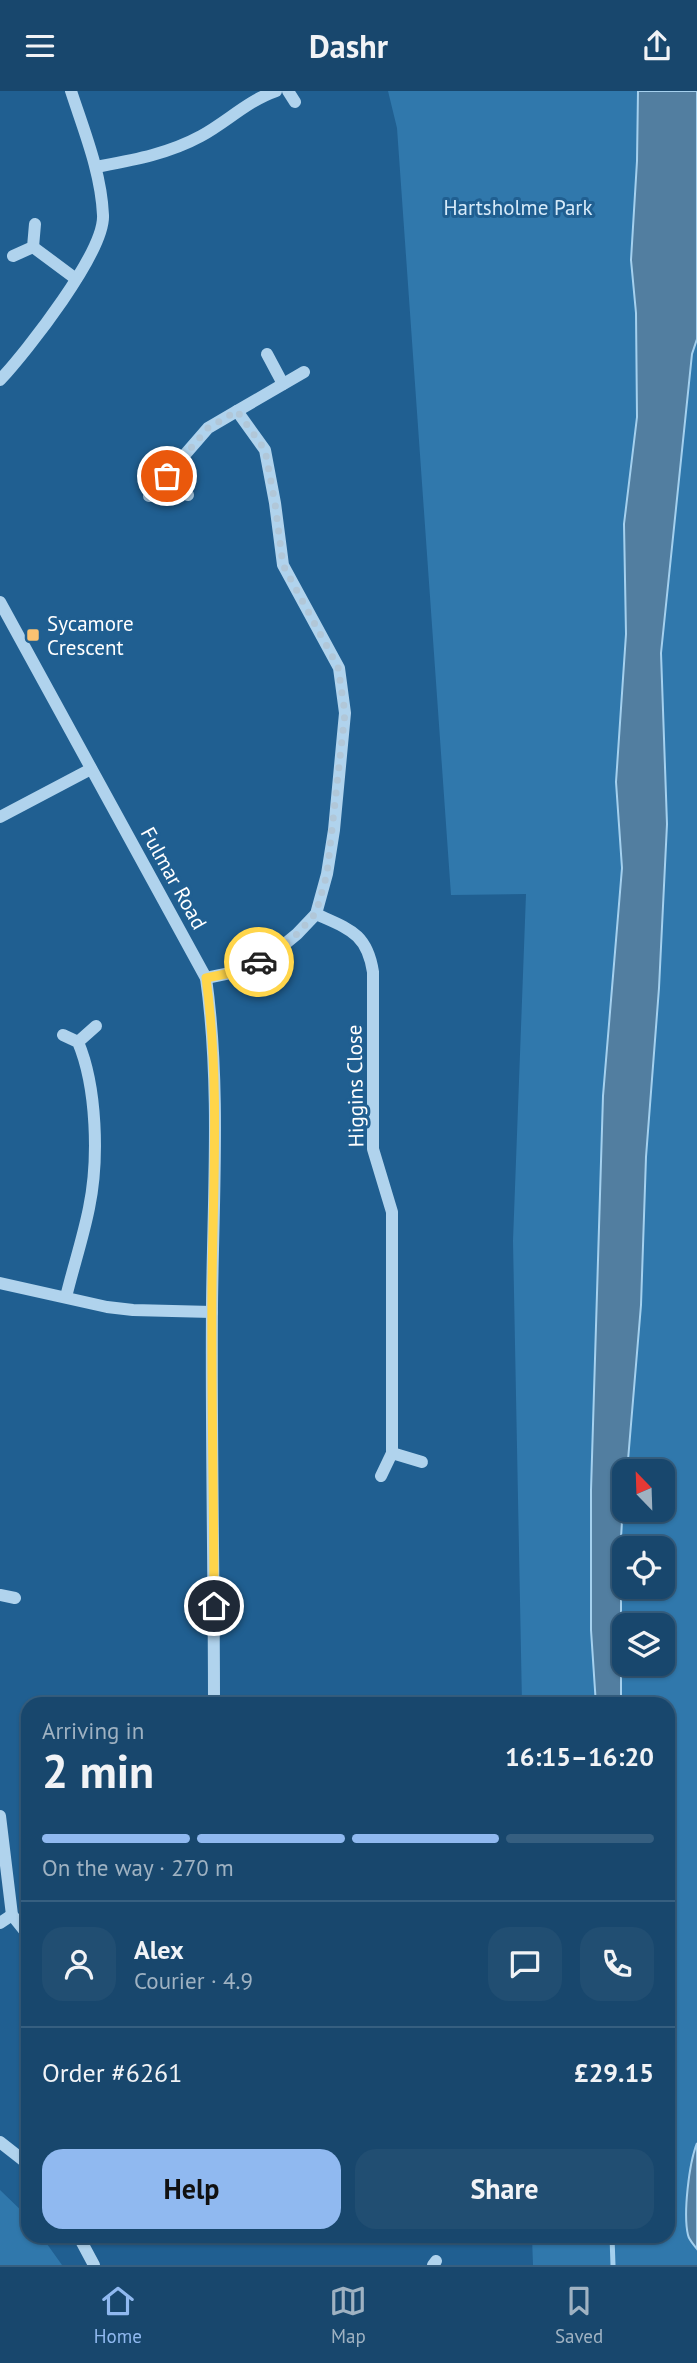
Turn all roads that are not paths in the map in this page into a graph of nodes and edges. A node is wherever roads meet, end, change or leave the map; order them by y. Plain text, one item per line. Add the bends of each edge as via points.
1 (71, 91) edge
2 (276, 91) edge
3 (96, 167) junction
4 (35, 224) dead end
5 (33, 247) junction
6 (13, 256) dead end
7 (76, 279) junction
8 (267, 354) dead end
9 (304, 372) dead end
10 (0, 380) edge
11 (283, 384) junction
12 (237, 411) junction
13 (167, 476) junction
14 (188, 495) dead end
15 (149, 496) dead end
16 (0, 602) edge
17 (91, 769) junction
18 (1, 813) edge
19 (316, 913) junction
20 (206, 978) junction
21 (96, 1026) dead end
22 (63, 1035) dead end
23 (78, 1042) junction
24 (0, 1283) edge
25 (66, 1297) junction
26 (212, 1312) junction
27 (391, 1453) junction
28 (422, 1462) dead end
29 (381, 1476) dead end
30 (0, 1595) edge
31 (15, 1598) dead end
32 (214, 1697) edge
33 (0, 1817) edge
34 (12, 1915) junction
35 (0, 1923) edge
36 (21, 1926) edge
37 (0, 2142) edge
38 (21, 2158) edge
39 (82, 2243) edge
40 (94, 2265) edge

1 - 3 street
2 - 3 street via 178,147
3 - 7 street via 102,232
4 - 5 street
5 - 6 street
5 - 7 street
7 - 10 street via 21,358
8 - 11 street
9 - 11 street
11 - 12 street
12 - 13 street via 208,428
12 - 19 street via 265,450 283,565 338,667 343,688 345,713 334,830
13 - 14 street
13 - 15 street
16 - 17 street, Fulmar Road
17 - 18 street
17 - 20 street, Fulmar Road
19 - 20 street via 269,957 240,971
19 - 27 street, Higgins Close via 361,939 370,953 373,972 373,1149 392,1212
20 - 26 street, Fulmar Road via 214,1069
21 - 23 street
22 - 23 street
23 - 25 street via 91,1086 93,1164 89,1206
24 - 25 street
25 - 26 street via 133,1311
26 - 32 street, Fulmar Road
27 - 28 street
27 - 29 street, Higgins Close
30 - 31 street
33 - 34 street
34 - 35 street
34 - 36 street
37 - 38 street
39 - 40 street

